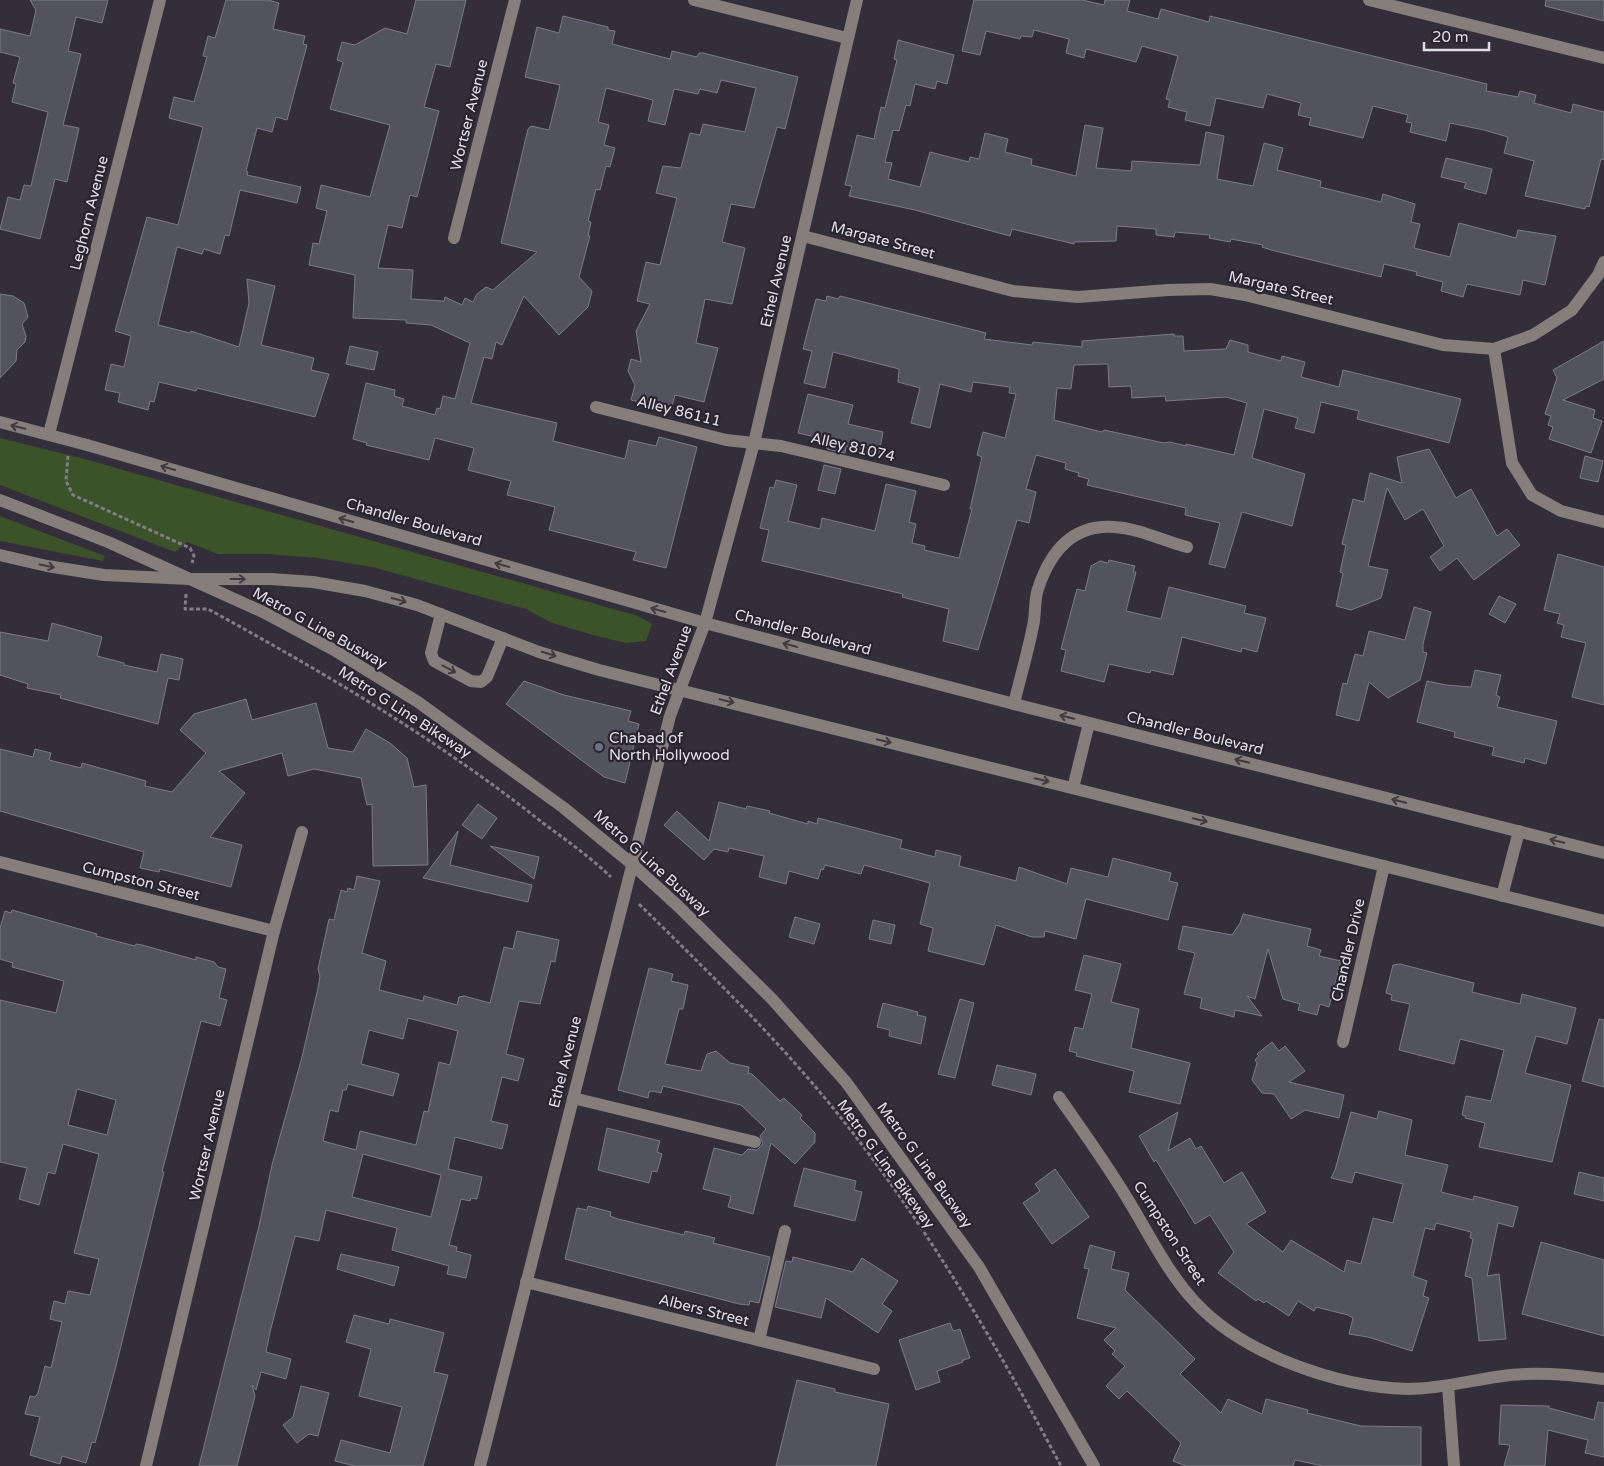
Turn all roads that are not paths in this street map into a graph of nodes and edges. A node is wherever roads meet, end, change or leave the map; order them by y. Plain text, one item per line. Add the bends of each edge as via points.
1 (160, 0) edge
2 (515, 0) edge
3 (694, 0) edge
4 (857, 0) edge
5 (1371, 0) edge
6 (847, 38) junction
7 (1604, 58) edge
8 (803, 236) junction
9 (454, 238) dead end
10 (1604, 262) edge
11 (1494, 348) junction
12 (596, 407) dead end
13 (0, 422) edge
14 (49, 434) junction
15 (754, 443) junction
16 (944, 485) dead end
17 (0, 500) edge
18 (1604, 522) edge
19 (1187, 547) dead end
20 (0, 555) edge
21 (190, 579) junction
22 (441, 614) junction
23 (705, 623) junction
24 (503, 638) junction
25 (680, 690) junction
26 (1014, 704) junction
27 (1089, 723) junction
28 (1073, 788) junction
29 (1519, 831) junction
30 (302, 832) dead end
31 (1604, 853) edge
32 (0, 862) edge
33 (632, 864) junction
34 (1384, 866) junction
35 (1502, 896) junction
36 (1604, 921) edge
37 (274, 931) junction
38 (1343, 1042) dead end
39 (1059, 1097) dead end
40 (573, 1098) junction
41 (755, 1142) dead end
42 (785, 1232) dead end
43 (526, 1282) junction
44 (759, 1340) junction
45 (874, 1370) dead end
46 (1604, 1379) edge
47 (1448, 1386) junction
48 (146, 1466) edge
49 (480, 1466) edge
50 (1094, 1466) edge
51 (1454, 1466) edge

1 - 14 street, Leghorn Avenue
2 - 9 street, Wortser Avenue
3 - 6 street
4 - 6 street, Ethel Avenue
5 - 7 street
6 - 8 street, Ethel Avenue
8 - 11 street, Margate Street via 1013,291 1078,297 1210,289 1443,344
8 - 15 street, Ethel Avenue
10 - 11 street via 1572,310 1533,335
11 - 18 street via 1512,463 1532,495 1560,511
12 - 15 street, Alley 86111 via 726,440
14 -> 13 street, Chandler Boulevard
23 -> 14 street, Chandler Boulevard
15 - 16 street, Alley 81074 via 781,446
15 - 23 street, Ethel Avenue
17 - 21 street, Metro G Line Busway via 46,516
19 - 26 street via 1135,530 1114,527 1088,529 1068,540 1053,554 1038,590 1034,625
20 -> 21 street via 104,575
21 -> 22 street via 313,582 365,591
21 - 33 street, Metro G Line Busway via 263,612 334,650 418,702 564,808
22 - 24 street
22 -> 24 street via 430,652 434,661 471,681 481,682 486,677
23 - 25 street, Ethel Avenue
26 -> 23 street, Chandler Boulevard
24 -> 25 street via 599,670
25 -> 28 street
25 - 33 street, Ethel Avenue via 670,716
27 -> 26 street, Chandler Boulevard
27 - 28 street
29 -> 27 street, Chandler Boulevard
28 -> 34 street
31 -> 29 street, Chandler Boulevard
29 - 35 street
30 - 37 street, Wortser Avenue
32 - 37 street, Cumpston Street
33 - 40 street, Ethel Avenue
33 - 50 street, Metro G Line Busway via 772,999 846,1082 979,1267
34 - 35 street
34 - 38 street, Chandler Drive
35 - 36 street
37 - 48 street, Wortser Avenue
39 - 47 street, Cumpston Street via 1195,1302 1234,1335 1281,1360 1376,1388
40 - 41 street
40 - 43 street, Ethel Avenue
42 - 44 street
43 - 44 street, Albers Street
43 - 49 street, Ethel Avenue
44 - 45 street, Albers Street
46 - 47 street, Cumpston Street via 1578,1375 1511,1375
47 - 51 street

